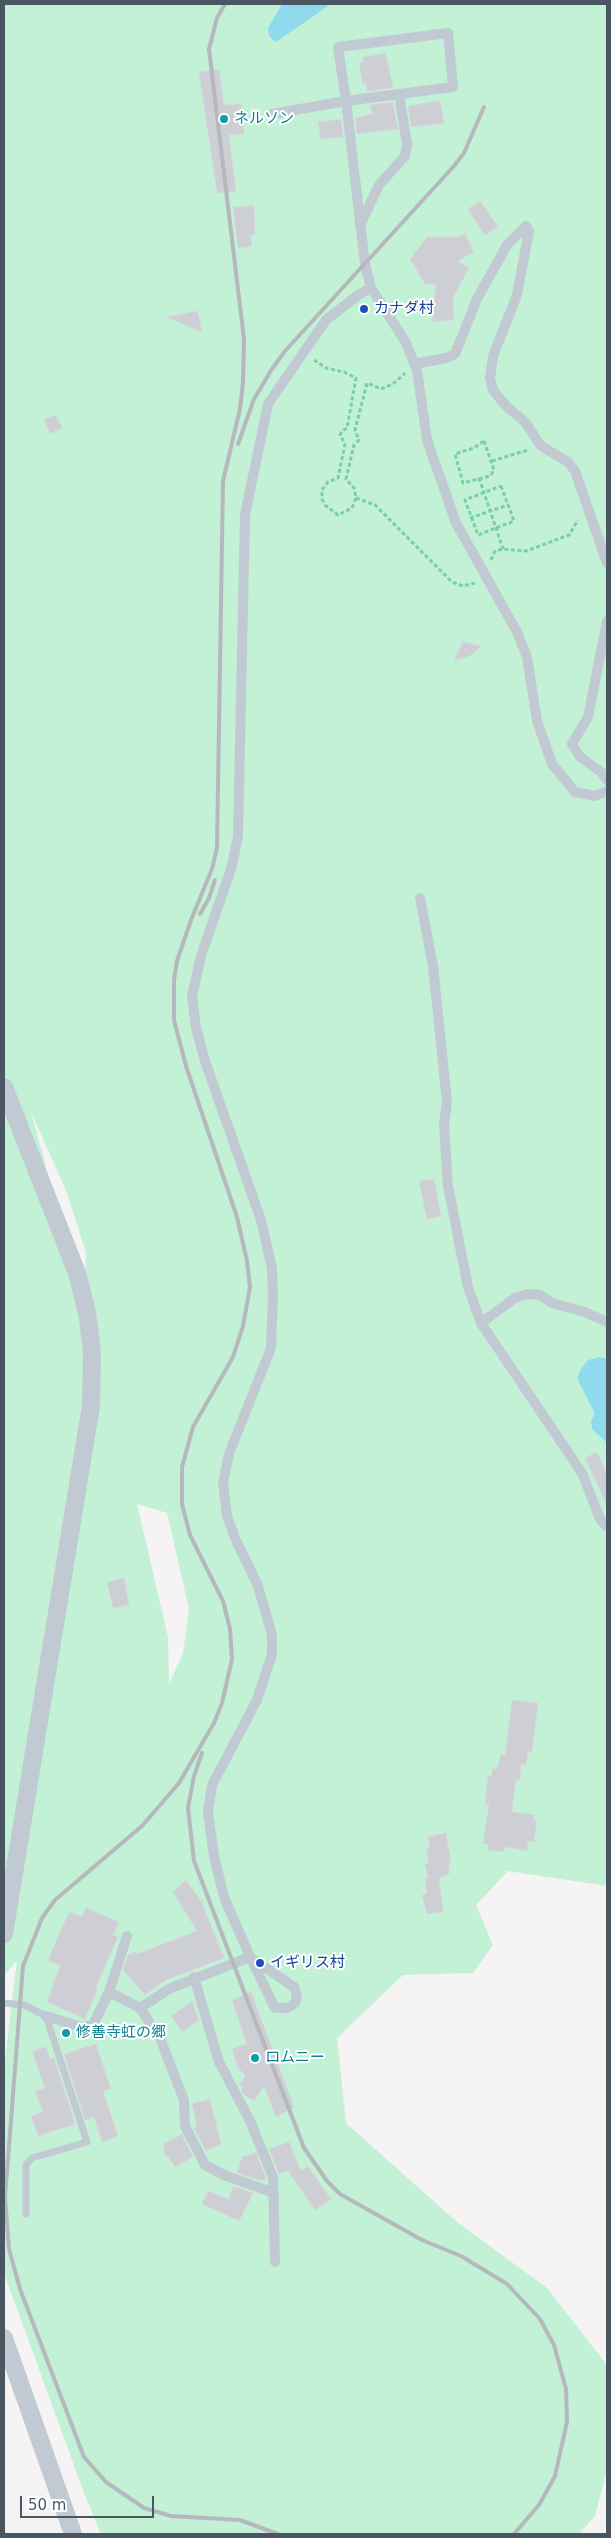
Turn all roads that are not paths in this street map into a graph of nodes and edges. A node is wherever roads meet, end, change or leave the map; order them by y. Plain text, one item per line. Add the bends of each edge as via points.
1 (400, 94) junction
2 (346, 101) junction
3 (272, 114) dead end
4 (360, 225) junction
5 (371, 288) junction
6 (414, 364) junction
7 (607, 563) edge
8 (607, 621) edge
9 (607, 780) edge
10 (607, 791) edge
11 (420, 898) dead end
12 (4, 1087) edge
13 (607, 1322) edge
14 (481, 1323) junction
15 (607, 1527) edge
16 (4, 1934) edge
17 (127, 1936) dead end
18 (250, 1957) junction
19 (194, 1978) junction
20 (110, 1992) junction
21 (4, 2003) edge
22 (140, 2008) junction
23 (46, 2016) junction
24 (274, 2193) junction
25 (26, 2214) dead end
26 (275, 2262) dead end
27 (4, 2338) edge
28 (73, 2534) edge

1 - 2 street
1 - 2 street via 453,87 448,33 338,47
1 - 4 street via 407,144 405,156 379,185
2 - 3 street
2 - 4 street
4 - 5 street via 364,264
5 - 6 street via 405,341
5 - 18 street via 326,320 268,404 244,514 238,836 232,866 201,956 192,996 205,1061 261,1220 272,1278 270,1348 229,1454 223,1483 227,1516 258,1586 272,1635 272,1654 256,1700 212,1785 208,1812 224,1898
6 - 7 street via 455,354 477,299 503,252 526,226 529,231 517,295 493,356 490,378 493,390 525,422 541,446 568,462 575,471
6 - 10 street via 427,440 456,523 517,632 527,657 538,721 552,764 574,792 595,796
8 - 9 street via 588,717 572,744 580,756
11 - 14 street via 433,966 447,1102 444,1125 448,1186 468,1286
12 - 16 street via 77,1272 92,1352 92,1406
13 - 14 street via 552,1303 540,1295 527,1294 515,1298
14 - 15 street via 582,1472 600,1520
17 - 20 street
18 - 18 street via 294,1986 295,2003 288,2008 275,2008
18 - 19 street
19 - 22 street via 169,1989
19 - 24 street via 220,2062 263,2150 273,2177
20 - 22 street
20 - 23 street via 93,2025 81,2027
21 - 23 lane via 24,2005
22 - 24 street via 168,2055 184,2100 185,2126 205,2165
23 - 25 lane via 87,2142 32,2158 26,2165
24 - 26 street
27 - 28 street

